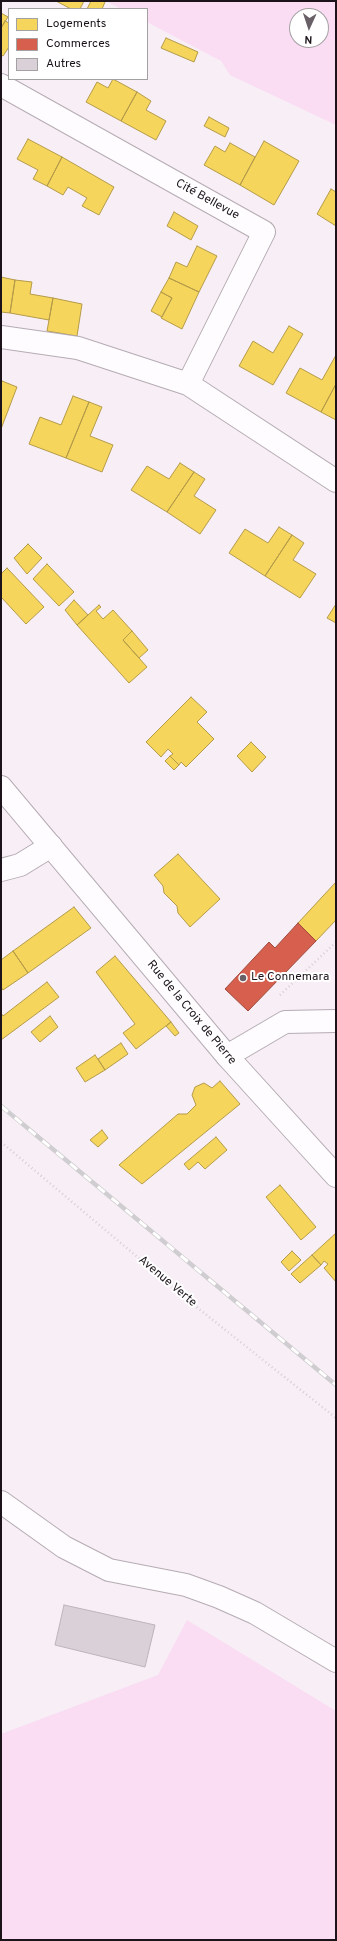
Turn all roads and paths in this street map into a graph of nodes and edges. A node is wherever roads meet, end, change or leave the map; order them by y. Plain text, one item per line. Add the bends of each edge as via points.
1 (1, 85) edge
2 (1, 337) edge
3 (188, 384) junction
4 (336, 481) edge
5 (1, 787) edge
6 (52, 846) junction
7 (1, 870) edge
8 (336, 942) edge
9 (336, 1021) edge
10 (267, 1032) junction
11 (227, 1056) junction
12 (1, 1142) edge
13 (336, 1176) edge
14 (336, 1418) edge
15 (1, 1502) edge
16 (336, 1661) edge

1 - 3 street, Cité Bellevue via 264,232
2 - 3 street via 78,348
3 - 4 street
5 - 6 street, Rue de la Croix de Pierre
6 - 7 street via 20,865
6 - 11 street, Rue de la Croix de Pierre
8 - 10 path via 266,1008
9 - 10 street via 285,1022
10 - 11 street
11 - 13 street, Rue de la Croix de Pierre
12 - 14 path, Avenue Verte via 198,1309
15 - 16 street via 64,1547 109,1570 186,1585 219,1597 255,1612

